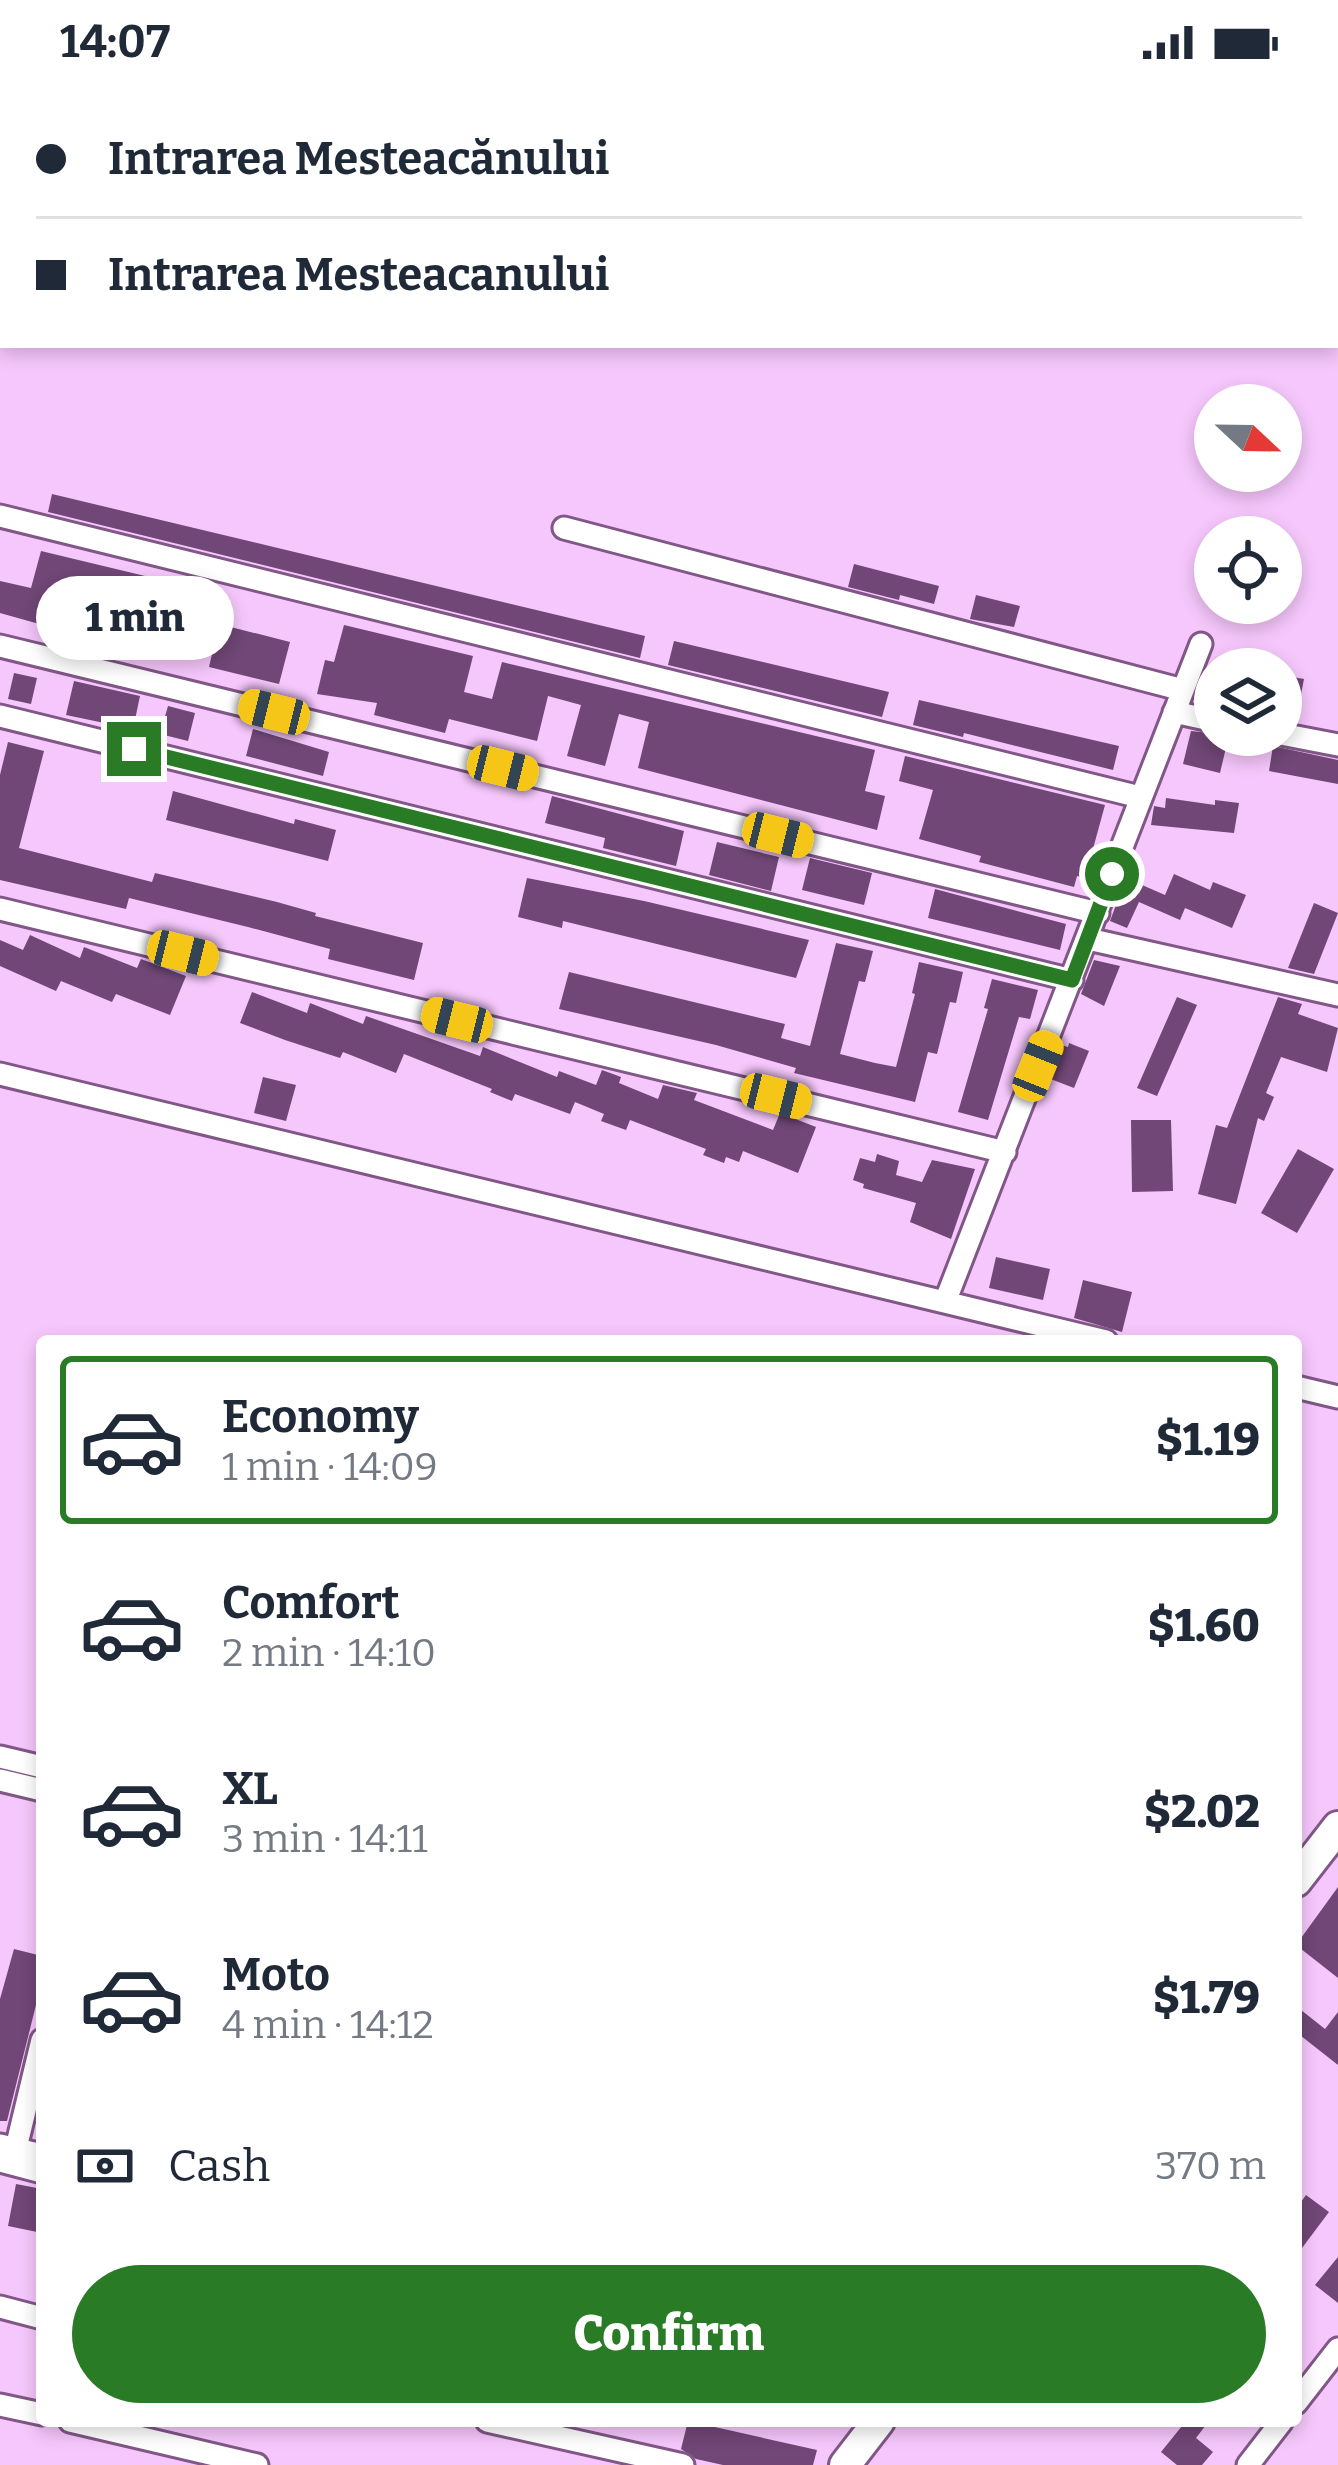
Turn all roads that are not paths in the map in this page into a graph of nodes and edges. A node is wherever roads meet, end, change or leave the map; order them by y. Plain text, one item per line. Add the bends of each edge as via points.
1 (0, 516) edge
2 (563, 528) dead end
3 (1201, 644) dead end
4 (0, 646) edge
5 (1178, 701) junction
6 (1194, 710) edge
7 (0, 716) edge
8 (1302, 738) edge
9 (1338, 745) edge
10 (1140, 797) junction
11 (0, 910) edge
12 (1098, 913) junction
13 (1088, 939) junction
14 (1072, 980) junction
15 (1338, 995) edge
16 (0, 1074) edge
17 (1005, 1152) junction
18 (945, 1302) junction
19 (1081, 1335) edge
20 (1302, 1388) edge
21 (1338, 1397) edge
22 (0, 1757) edge
23 (36, 1766) edge
24 (0, 1780) edge
25 (36, 1789) edge
26 (1338, 1827) edge
27 (1302, 1873) edge
28 (36, 2057) edge
29 (5, 2151) edge
30 (36, 2154) edge
31 (36, 2168) edge
32 (0, 2307) edge
33 (36, 2316) edge
34 (1338, 2349) edge
35 (1302, 2396) edge
36 (0, 2404) edge
37 (36, 2413) edge
38 (96, 2427) edge
39 (514, 2427) edge
40 (874, 2427) edge
41 (1277, 2427) edge
42 (257, 2465) edge
43 (683, 2465) edge
44 (845, 2465) edge
45 (1248, 2465) edge

1 - 10 street
2 - 5 street
3 - 5 street
4 - 12 street
5 - 6 street
5 - 10 street
7 - 14 street
8 - 9 street
10 - 12 street
11 - 17 street
12 - 13 street
13 - 14 street
13 - 15 street
14 - 17 street
16 - 18 street
17 - 18 street
18 - 19 street
20 - 21 street
22 - 23 street
24 - 25 street
26 - 27 main road
28 - 29 street
29 - 30 street
29 - 31 street
32 - 33 street
34 - 35 street
36 - 37 street
38 - 42 street
39 - 43 street
40 - 44 main road
41 - 45 street

